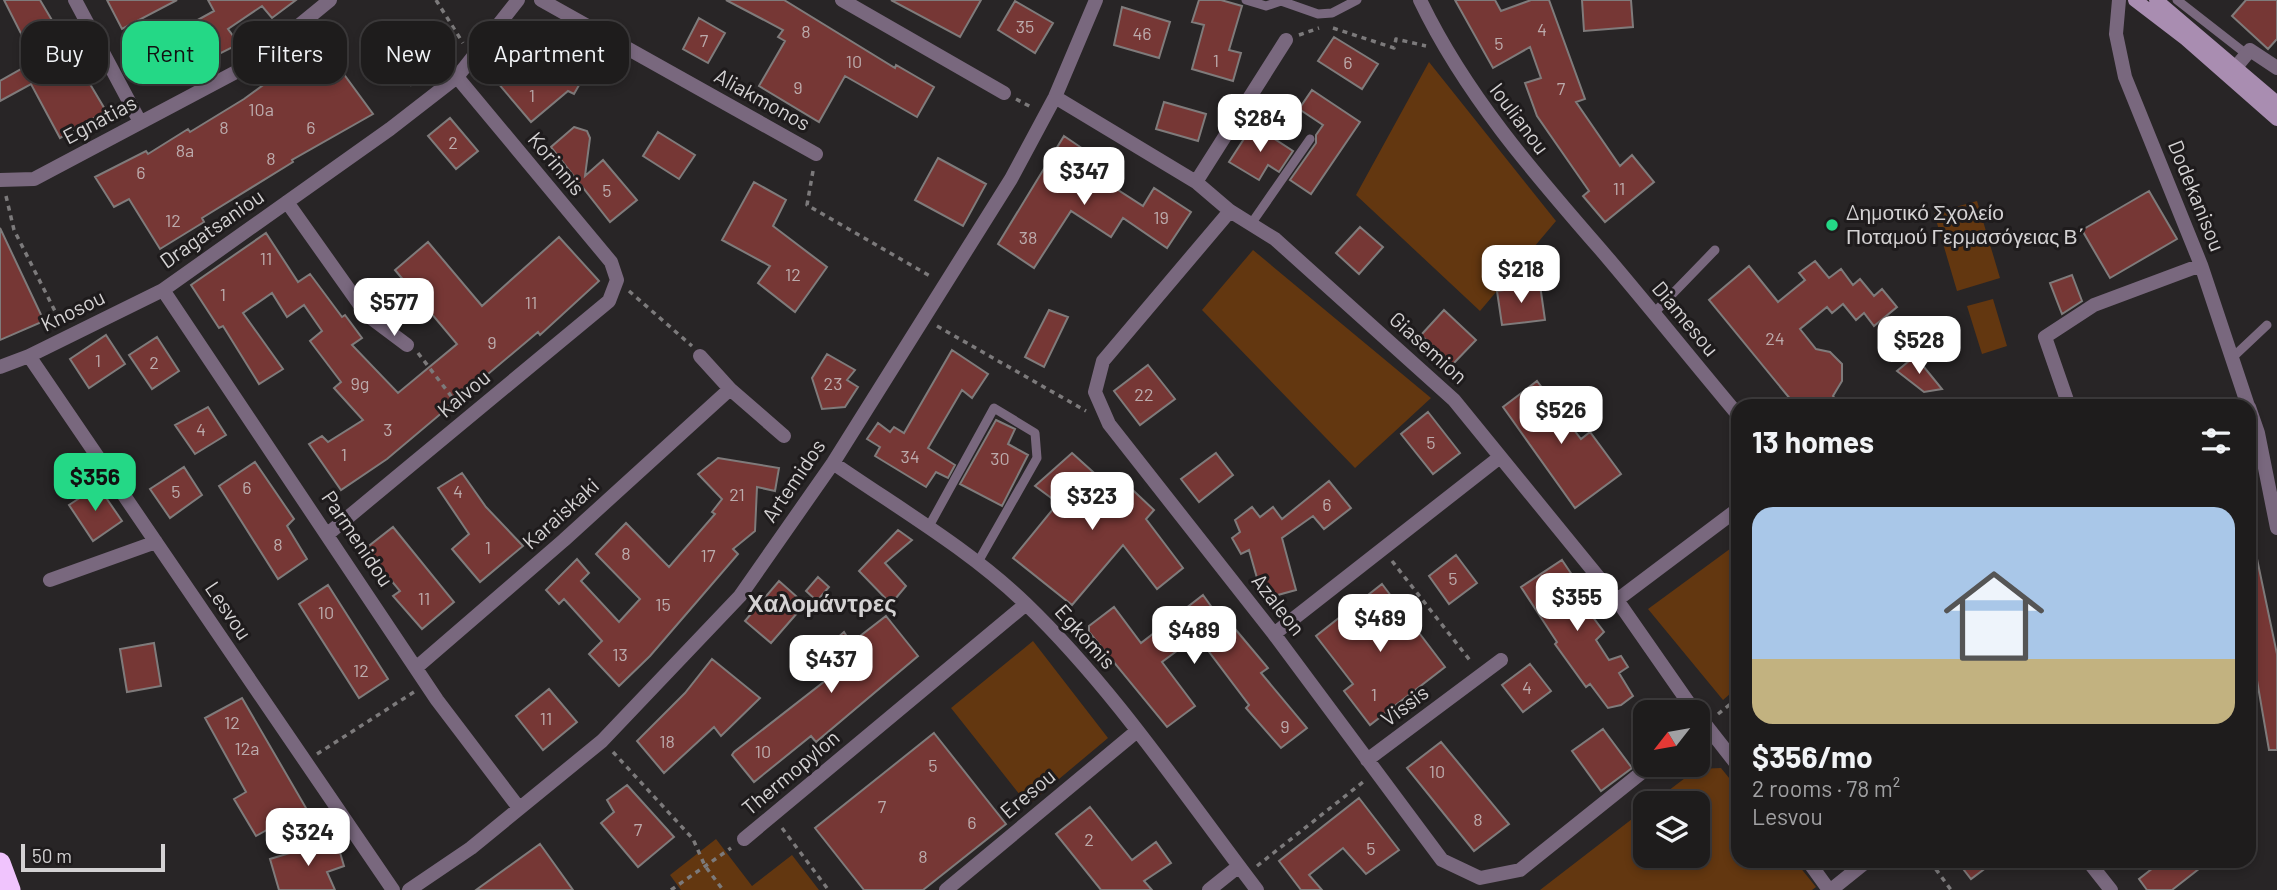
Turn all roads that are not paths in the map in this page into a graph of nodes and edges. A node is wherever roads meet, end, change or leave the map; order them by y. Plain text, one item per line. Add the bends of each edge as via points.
1 (75, 0) edge
2 (330, 0) edge
3 (518, 0) edge
4 (541, 0) edge
5 (842, 0) edge
6 (1096, 0) edge
7 (1246, 0) edge
8 (1357, 0) edge
9 (2119, 0) edge
10 (2135, 0) edge
11 (2156, 0) edge
12 (2177, 0) edge
13 (1422, 1) edge
14 (1286, 40) road end
15 (2245, 53) junction
16 (2236, 67) junction
17 (2277, 68) edge
18 (457, 77) junction
19 (1004, 93) road end
20 (1055, 97) junction
21 (2277, 103) edge
22 (2277, 119) edge
23 (140, 122) junction
24 (1310, 139) dead end
25 (816, 154) road end
26 (1, 180) edge
27 (1196, 181) junction
28 (286, 202) junction
29 (1230, 211) junction
30 (1251, 224) junction
31 (1715, 250) dead end
32 (1601, 251) joint
33 (2201, 265) junction
34 (617, 280) joint
35 (163, 290) junction
36 (1653, 314) junction
37 (2267, 325) dead end
38 (407, 345) road end
39 (699, 354) road end
40 (29, 356) junction
41 (2232, 358) junction
42 (0, 366) edge
43 (730, 389) junction
44 (2067, 399) edge
45 (2247, 399) edge
46 (1731, 407) edge
47 (2256, 427) edge
48 (784, 436) dead end
49 (1500, 457) junction
50 (833, 463) junction
51 (1731, 514) edge
52 (928, 528) junction
53 (2277, 528) edge
54 (329, 533) junction
55 (156, 542) junction
56 (978, 562) junction
57 (50, 580) dead end
58 (1617, 600) junction
59 (1026, 604) junction
60 (1273, 634) junction
61 (1501, 660) dead end
62 (417, 667) junction
63 (1685, 700) edge
64 (1137, 731) junction
65 (1710, 734) edge
66 (1731, 758) edge
67 (1372, 766) junction
68 (1636, 777) edge
69 (519, 808) junction
70 (744, 839) road end
71 (0, 863) edge
72 (1813, 868) edge
73 (1858, 868) edge
74 (2094, 868) edge
75 (1242, 871) junction
76 (10, 890) edge
77 (393, 890) edge
78 (409, 890) edge
79 (946, 890) edge
80 (1209, 890) edge
81 (1257, 890) edge
82 (1830, 890) edge
83 (2111, 890) edge

1 - 23 street
2 - 23 street, Egnatias via 253,63
3 - 18 street, Dragatsaniou
4 - 25 street, Aliakmonos
5 - 19 street
6 - 20 street, Artemidos
7 - 8 lane via 1266,6 1281,1 1318,14 1332,13
9 - 33 street, Dodekanisou via 2116,34 2125,77
10 - 22 main road
11 - 16 main road
12 - 15 lane
13 - 32 street, Ioulianou via 1464,81 1543,186
14 - 27 street
15 - 16 street
15 - 17 street via 2254,50
16 - 21 main road
18 - 28 street, Dragatsaniou
18 - 34 street, Korinnis via 611,262
20 - 27 street, Giasemion
20 - 50 street, Artemidos via 1011,179
23 - 26 street, Egnatias via 34,179
24 - 30 lane
27 - 29 street, Giasemion
28 - 35 street, Dragatsaniou
28 - 38 street, Dragatsaniou via 366,315
29 - 30 street, Giasemion
29 - 60 street, Azaleon via 1103,361 1095,392 1109,424
30 - 49 street, Giasemion via 1275,239 1454,400
31 - 36 lane
32 - 36 street, Diamesou
33 - 41 street, Dodekanisou
33 - 44 street via 2094,305 2045,337
34 - 54 street, Kalvou via 608,302
35 - 40 street, Knosou
35 - 54 street, Parmenidou
36 - 46 street, Diamesou
37 - 41 lane
39 - 43 street
40 - 42 street, Knosou
40 - 55 street, Lesvou
41 - 45 street, Dodekanisou
43 - 48 street
43 - 62 street, Karaiskaki
47 - 53 street, Dodekanisou
49 - 58 street, Giasemion
49 - 60 street
50 - 52 street, Egkomis
50 - 69 street, Artemidos via 740,596 602,741
51 - 58 street
52 - 56 street, Egkomis
52 - 56 lane via 994,408 1035,433 1037,458
54 - 62 street, Parmenidou
55 - 57 street
55 - 77 street, Lesvou
56 - 59 street, Egkomis
58 - 63 street, Giasemion
59 - 64 street, Egkomis
59 - 70 street, Thermopylon
60 - 67 street, Azaleon
61 - 67 street, Vissis
62 - 69 street, Parmenidou
64 - 75 street, Egkomis
64 - 79 street, Eresou
65 - 66 street, Giasemion
67 - 68 street, Azaleon via 1442,860 1480,878 1521,870
69 - 78 street, Artemidos
71 - 76 highway
72 - 82 street
73 - 82 street
74 - 83 street
75 - 80 street
75 - 81 street, Egkomis

